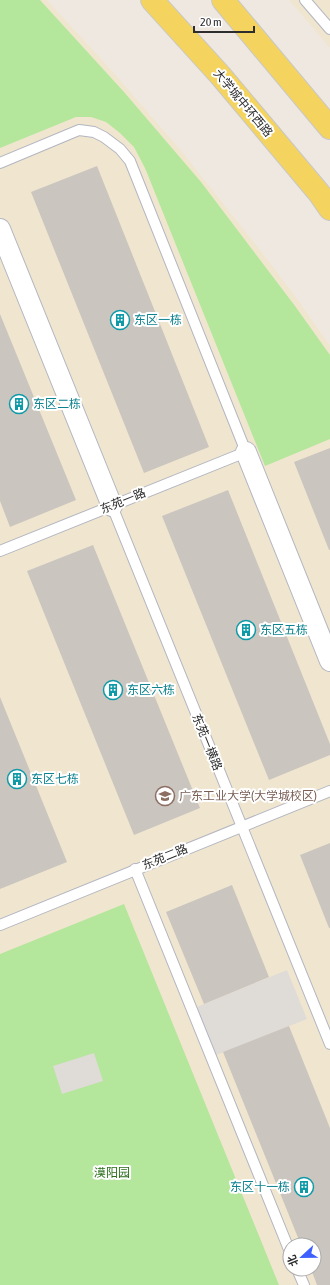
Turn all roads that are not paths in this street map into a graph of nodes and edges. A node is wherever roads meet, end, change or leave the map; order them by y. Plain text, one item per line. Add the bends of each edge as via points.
1 (152, 0) edge
2 (224, 0) edge
3 (305, 0) edge
4 (330, 29) edge
5 (325, 118) edge
6 (0, 163) edge
7 (330, 209) edge
8 (0, 229) edge
9 (246, 452) junction
10 (112, 506) junction
11 (0, 552) edge
12 (330, 661) edge
13 (330, 790) edge
14 (241, 826) junction
15 (135, 869) junction
16 (0, 925) edge
17 (330, 1044) edge
18 (284, 1237) edge

1 - 7 main road, 大学城中环西路 via 220,75
2 - 5 main road
3 - 4 lane
6 - 9 lane via 79,130 104,136 126,154
8 - 10 street
9 - 10 lane, 东苑一路
9 - 12 street
10 - 11 lane, 东苑一路
10 - 14 lane, 东苑一横路
13 - 14 lane, 东苑二路
14 - 15 lane, 东苑二路
14 - 17 lane, 东苑一横路
15 - 16 lane, 东苑二路
15 - 18 lane

